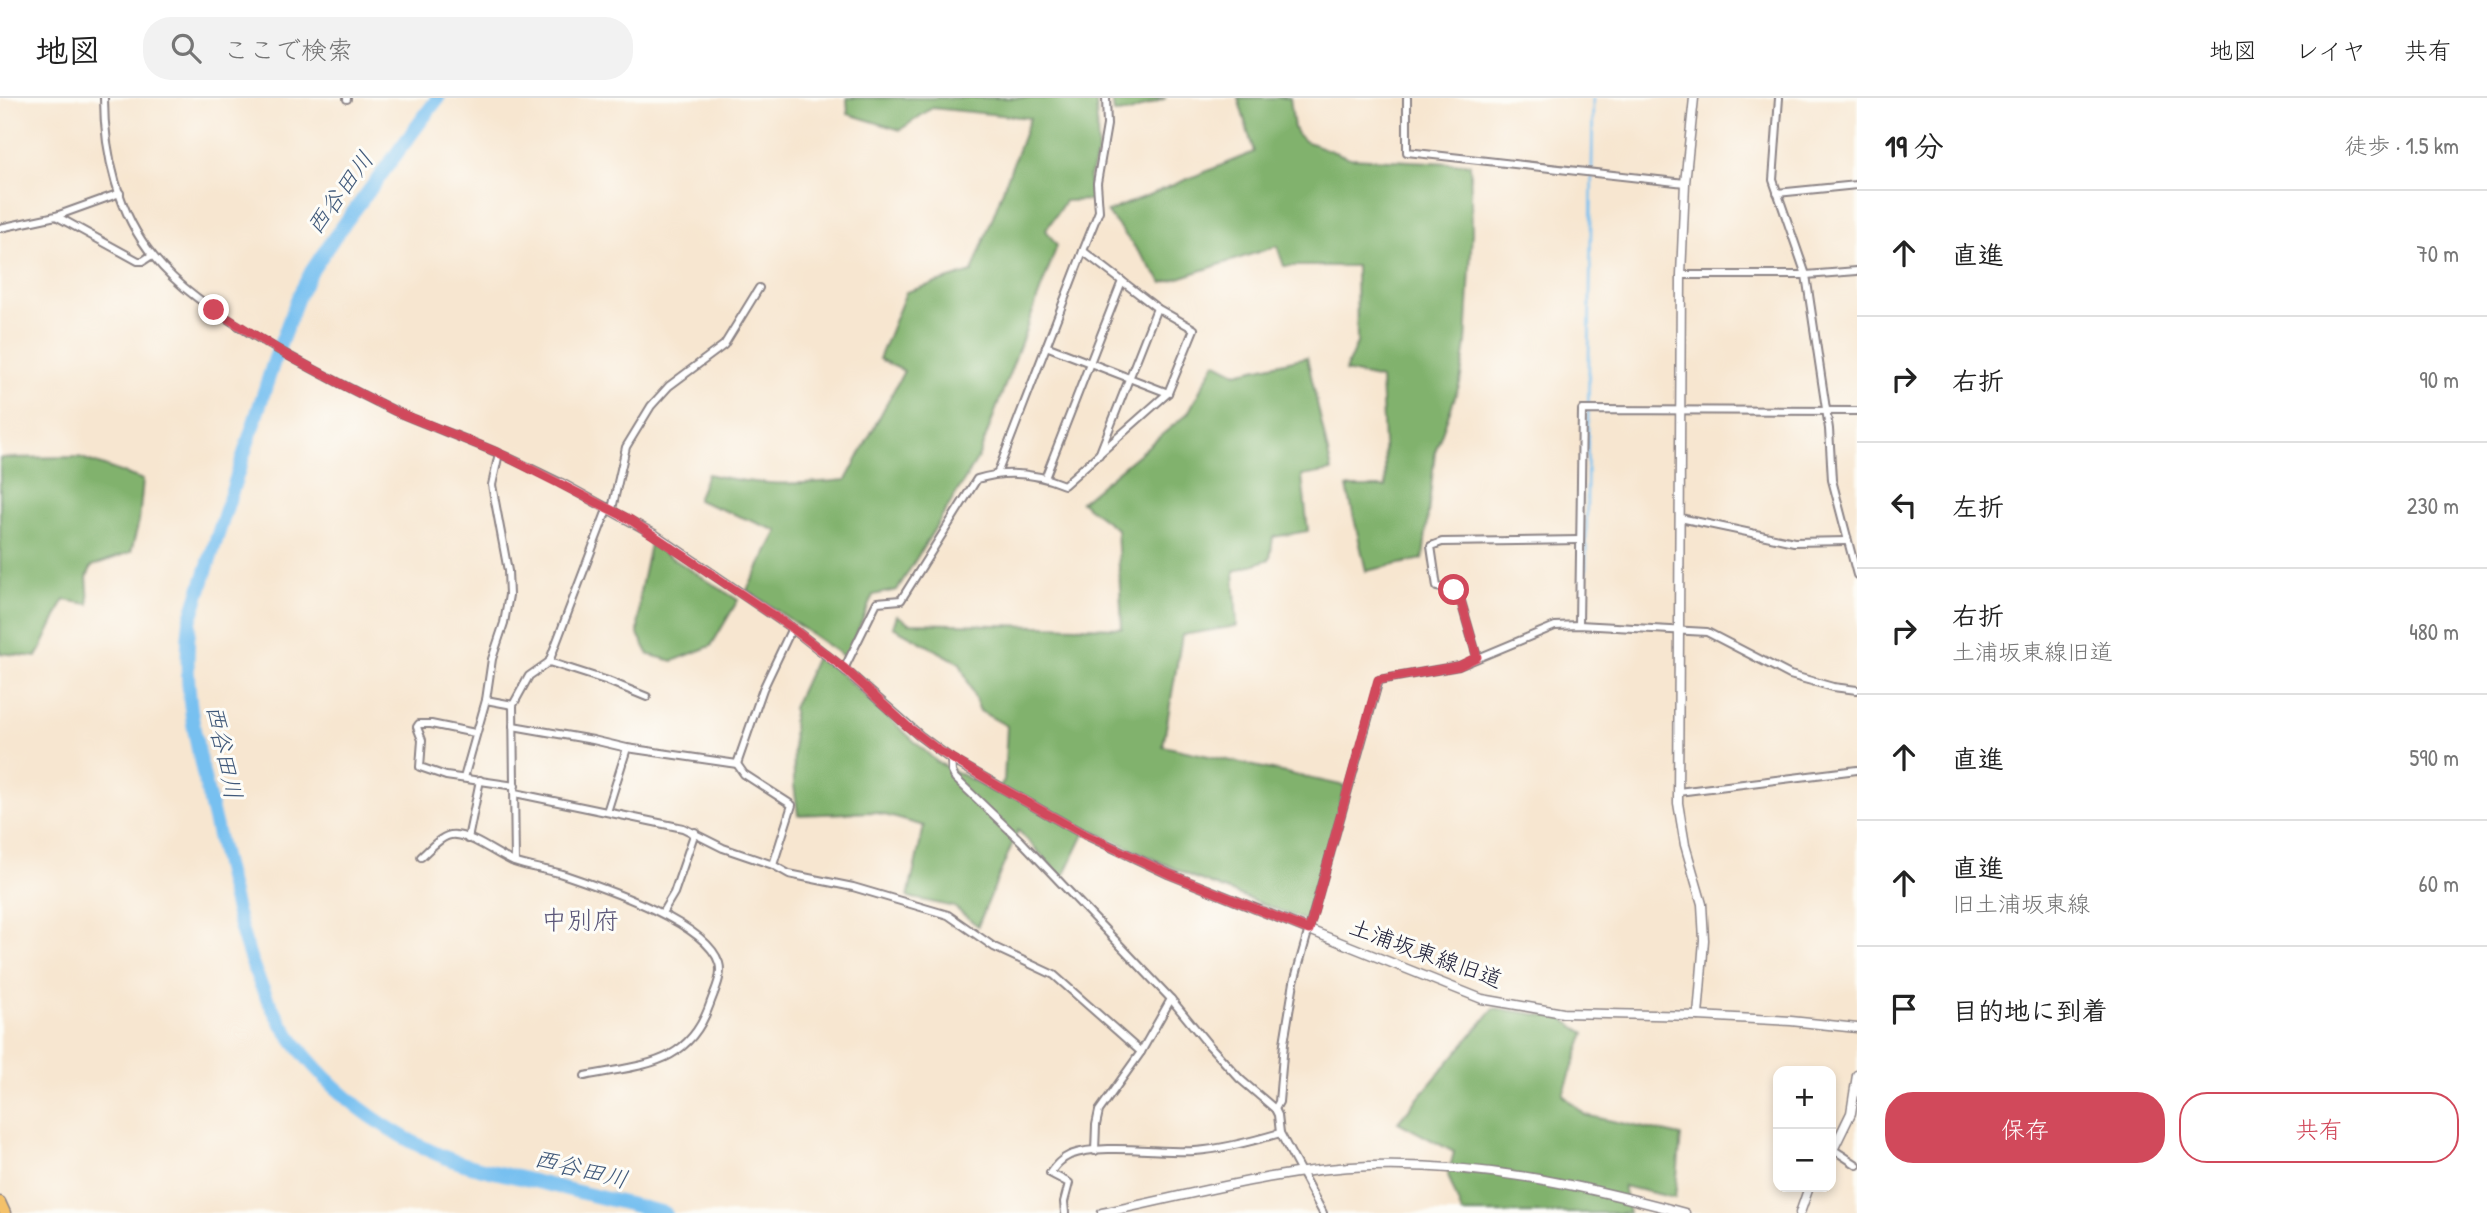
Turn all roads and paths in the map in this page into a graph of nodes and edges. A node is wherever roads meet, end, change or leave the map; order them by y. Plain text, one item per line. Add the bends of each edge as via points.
1 (104, 98) edge
2 (1106, 98) edge
3 (1407, 98) edge
4 (1694, 98) edge
5 (1779, 98) edge
6 (1685, 183) junction
7 (1857, 186) edge
8 (120, 193) junction
9 (1777, 193) junction
10 (56, 216) junction
11 (0, 228) edge
12 (1083, 251) junction
13 (152, 255) junction
14 (1857, 271) edge
15 (1681, 275) junction
16 (1806, 275) junction
17 (1122, 281) junction
18 (759, 288) dead end
19 (1157, 308) junction
20 (1046, 346) junction
21 (1089, 363) junction
22 (1128, 378) junction
23 (1168, 393) junction
24 (1681, 410) junction
25 (1826, 411) junction
26 (1857, 411) edge
27 (499, 453) junction
28 (1098, 457) junction
29 (997, 474) junction
30 (1045, 478) junction
31 (561, 483) joint
32 (610, 508) junction
33 (1680, 518) junction
34 (1580, 540) junction
35 (1847, 541) junction
36 (1857, 575) edge
37 (1579, 625) junction
38 (792, 628) junction
39 (1679, 630) junction
40 (1477, 657) junction
41 (549, 662) junction
42 (844, 668) junction
43 (1857, 690) edge
44 (647, 697) dead end
45 (486, 699) junction
46 (513, 705) junction
47 (513, 726) junction
48 (475, 733) junction
49 (627, 748) junction
50 (951, 759) junction
51 (737, 764) junction
52 (1857, 769) edge
53 (464, 778) junction
54 (480, 780) junction
55 (515, 789) junction
56 (1678, 792) junction
57 (607, 812) junction
58 (695, 832) junction
59 (468, 839) junction
60 (421, 857) dead end
61 (515, 862) junction
62 (773, 865) junction
63 (662, 913) junction
64 (1309, 930) junction
65 (1171, 999) junction
66 (1698, 1016) junction
67 (1857, 1028) edge
68 (1141, 1052) junction
69 (1857, 1075) edge
70 (585, 1076) dead end
71 (1856, 1097) edge
72 (1275, 1109) junction
73 (1280, 1133) junction
74 (1836, 1146) edge
75 (1095, 1151) junction
76 (1836, 1154) edge
77 (1857, 1165) edge
78 (1302, 1173) junction
79 (1807, 1192) edge
80 (0, 1202) edge
81 (5, 1213) edge
82 (1065, 1213) edge
83 (1102, 1213) edge
84 (1324, 1213) edge
85 (1685, 1213) edge
86 (1800, 1213) edge

1 - 8 street via 107,149
2 - 12 street via 1107,125 1097,183 1099,211
3 - 6 street via 1407,152
4 - 6 street
5 - 9 street via 1773,180
6 - 15 street
7 - 9 street
8 - 10 street
8 - 13 street
9 - 16 street
10 - 11 street
10 - 13 street via 138,261
12 - 17 street
12 - 20 street
13 - 27 street via 184,288 287,355 397,412
14 - 16 street
15 - 16 street
15 - 24 street
16 - 25 street
17 - 19 street
17 - 21 street
18 - 32 street via 724,345 669,386 651,406 626,447
19 - 22 street
19 - 23 street via 1194,329
20 - 21 street
20 - 29 street
21 - 22 street
21 - 30 street
22 - 23 street
22 - 28 street
23 - 28 street
24 - 25 street
24 - 33 street
24 - 34 street via 1582,410
25 - 26 street
25 - 35 street via 1832,480
27 - 31 street
27 - 45 street via 492,485 509,595
28 - 30 street via 1064,485
29 - 30 street
29 - 42 street via 973,482 901,600 877,602
31 - 32 street, 土浦坂東線旧道
32 - 38 street, 土浦坂東線旧道
32 - 41 street
33 - 35 street via 1794,542
33 - 39 street
34 - 37 street
34 - 40 street via 1442,542 1431,546 1437,587 1458,591
35 - 36 street
37 - 39 street
37 - 40 street via 1555,626
38 - 42 street, 土浦坂東線旧道
38 - 51 street via 763,690
39 - 43 street via 1706,632 1790,675
39 - 56 street
40 - 64 street via 1459,666 1378,680
41 - 44 street
41 - 46 street via 529,676
42 - 50 street, 土浦坂東線旧道
45 - 46 street
45 - 48 street
46 - 47 street
47 - 49 street
47 - 55 street
48 - 53 street
48 - 53 street via 431,724 418,727 422,740 419,767
49 - 51 street
49 - 57 street
50 - 64 street, 土浦坂東線旧道 via 1078,831 1169,874
50 - 65 street via 955,778
51 - 62 street via 744,774 792,805
52 - 56 street
53 - 54 street
54 - 55 street
54 - 59 street
55 - 57 street
55 - 61 street
56 - 66 street via 1685,845 1702,904
57 - 58 street
58 - 62 street via 739,855
58 - 63 street via 674,893
59 - 60 street via 449,835
59 - 61 street
61 - 63 street via 564,875
62 - 68 street via 789,874 948,915 994,947 1054,975
63 - 70 street via 704,942 719,961 704,1020 686,1044 667,1058
64 - 66 street, 土浦坂東線旧道 via 1482,999 1563,1013
64 - 72 street via 1294,982
65 - 68 street
65 - 72 street via 1240,1079
66 - 67 street, 土浦坂東線旧道
68 - 75 street via 1099,1111
69 - 71 street
71 - 74 street
72 - 73 street
73 - 75 street via 1196,1151
73 - 78 street
75 - 82 street via 1070,1155 1050,1173 1069,1183
76 - 77 street
78 - 83 street
78 - 84 street
78 - 85 street via 1369,1166 1509,1173
79 - 86 street
80 - 81 main road

